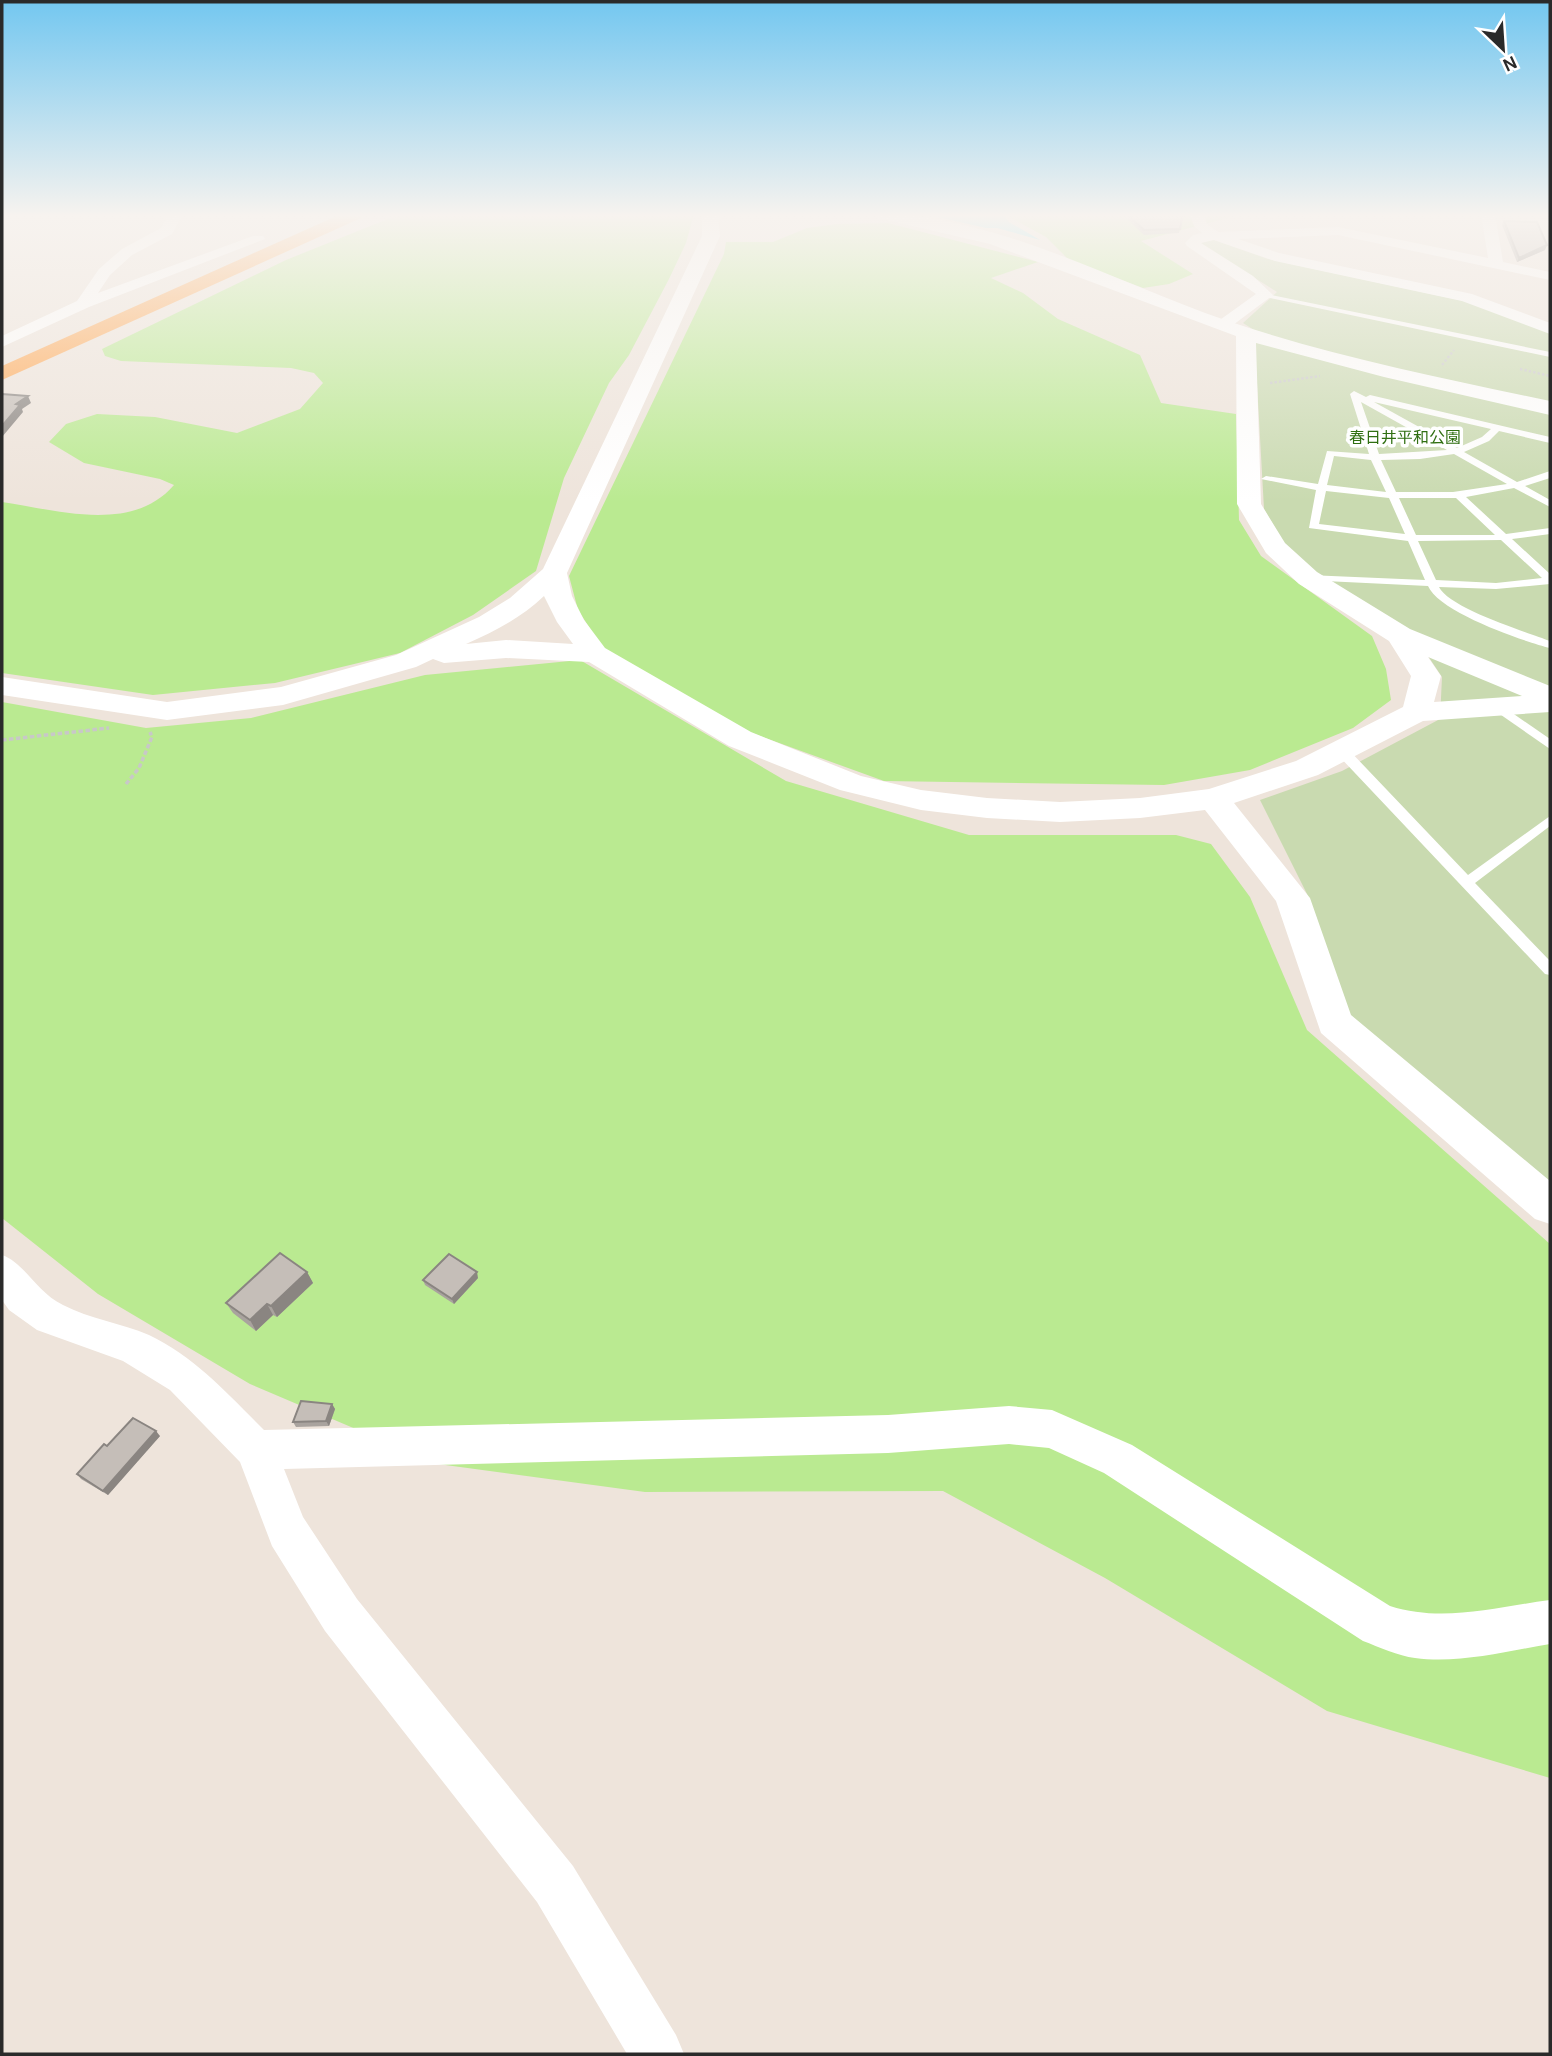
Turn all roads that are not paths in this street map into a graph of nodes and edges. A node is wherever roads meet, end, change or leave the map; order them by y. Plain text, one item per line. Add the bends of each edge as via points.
1 (70, 310) edge
2 (128, 310) edge
3 (677, 310) edge
4 (1183, 310) edge
5 (1251, 310) edge
6 (1336, 310) edge
7 (1500, 310) edge
8 (1234, 329) junction
9 (1550, 329) edge
10 (27, 330) junction
11 (2, 331) edge
12 (2, 342) edge
13 (1550, 355) edge
14 (5, 370) edge
15 (1354, 394) junction
16 (1550, 408) edge
17 (1499, 428) junction
18 (1550, 440) edge
19 (1454, 451) junction
20 (1375, 457) junction
21 (1550, 474) edge
22 (1266, 479) dead end
23 (1515, 485) junction
24 (1320, 488) junction
25 (1390, 495) junction
26 (1459, 495) junction
27 (1550, 504) edge
28 (1550, 531) edge
29 (1411, 537) junction
30 (1506, 537) junction
31 (554, 573) junction
32 (1308, 578) junction
33 (1550, 581) edge
34 (1433, 584) junction
35 (1400, 635) junction
36 (1550, 638) edge
37 (1535, 639) junction
38 (1550, 645) edge
39 (595, 654) junction
40 (406, 661) junction
41 (2, 686) edge
42 (1550, 697) edge
43 (1550, 703) edge
44 (1495, 705) junction
45 (1417, 712) junction
46 (1550, 745) edge
47 (1342, 751) junction
48 (1213, 799) junction
49 (1549, 824) edge
50 (1467, 882) junction
51 (1550, 970) edge
52 (1550, 1206) edge
53 (2, 1271) edge
54 (256, 1450) junction
55 (1550, 1622) edge
56 (657, 2054) edge

1 - 10 street
2 - 14 highway
3 - 31 street
4 - 8 street
5 - 8 street
6 - 13 lane
7 - 9 street
8 - 16 street via 1362,365
8 - 32 street via 1249,504 1275,548
10 - 11 street
10 - 12 street
15 - 17 lane
15 - 19 lane
15 - 20 lane
17 - 18 lane
17 - 19 lane via 1470,447
19 - 20 lane
19 - 23 lane
20 - 24 lane via 1331,453
20 - 25 lane
21 - 23 lane
22 - 24 lane
23 - 26 lane
23 - 27 lane
24 - 25 lane
24 - 29 lane via 1313,526 1366,536
25 - 26 lane
25 - 29 lane
26 - 30 lane
28 - 30 lane
29 - 30 lane
29 - 34 lane
30 - 33 lane
31 - 39 street via 558,596 571,622
31 - 40 street via 520,604 489,623
32 - 34 lane
32 - 35 street
33 - 34 lane via 1496,586
34 - 37 lane via 1437,594 1462,611
35 - 42 street
35 - 45 street via 1426,676
36 - 37 lane
37 - 38 lane
39 - 40 street via 506,649
39 - 48 street via 740,739 850,783 921,800 1060,812
40 - 41 street via 283,696 167,711
43 - 44 street
44 - 45 street
44 - 46 lane
45 - 47 street
47 - 48 street via 1307,768
47 - 50 lane
48 - 52 street via 1292,898 1335,1023
49 - 50 lane
50 - 51 lane
53 - 54 street via 22,1298 51,1318 135,1348 184,1377
54 - 55 street via 888,1434 1009,1424 1052,1429 1118,1459 1378,1625 1413,1636 1453,1637
54 - 56 street via 287,1531 341,1615 555,1884

